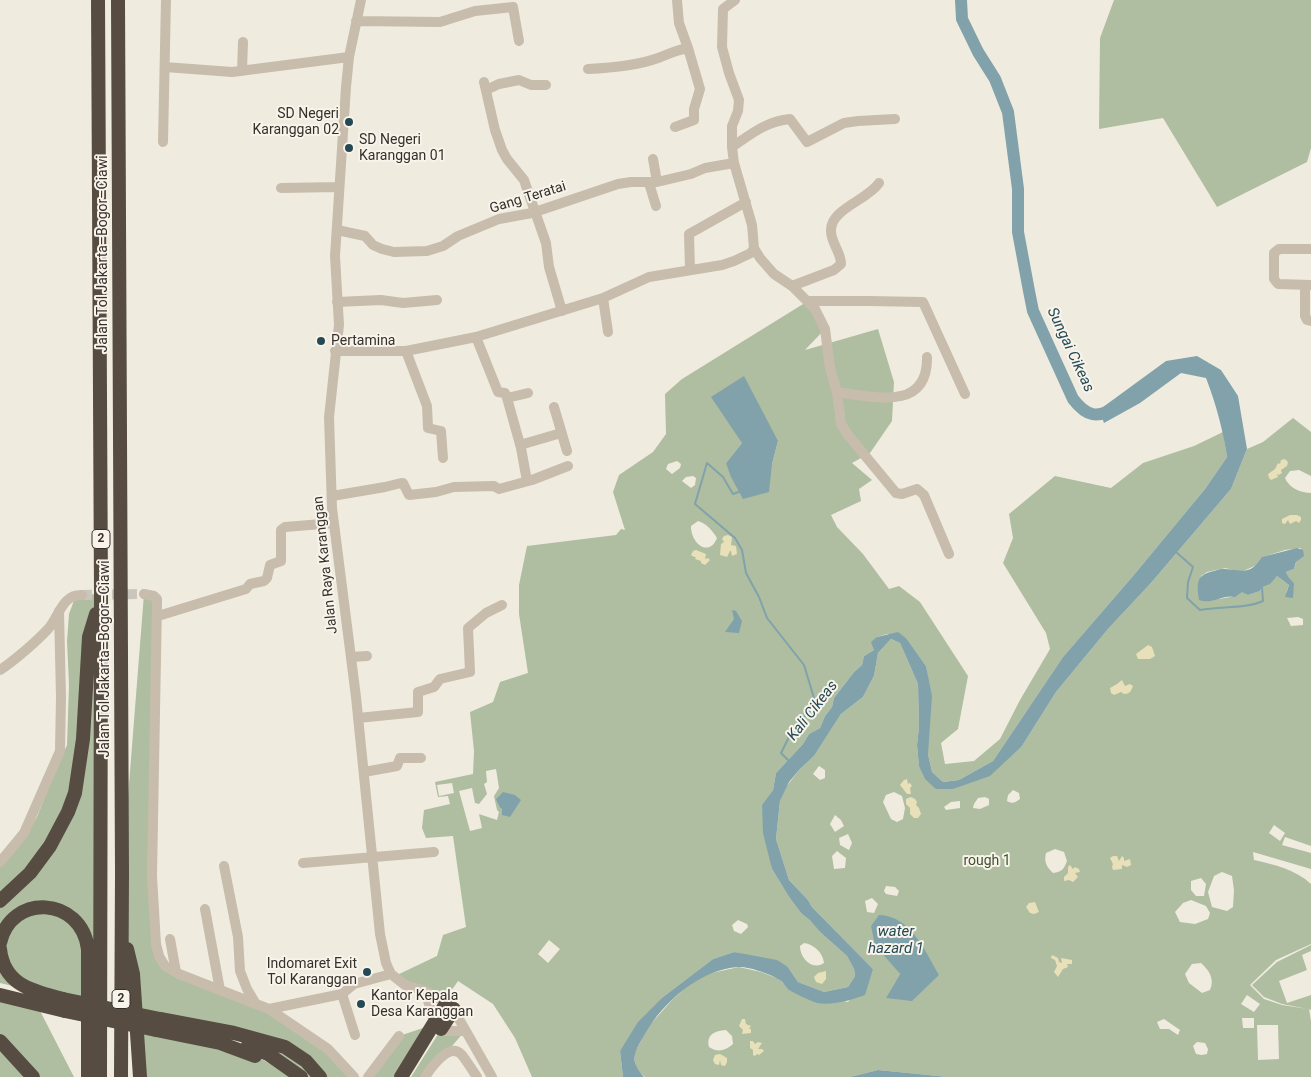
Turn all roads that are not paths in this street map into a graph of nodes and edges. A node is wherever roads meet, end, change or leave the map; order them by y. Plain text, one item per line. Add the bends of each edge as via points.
1 (98, 0) edge
2 (118, 0) edge
3 (166, 0) edge
4 (361, 0) edge
5 (677, 0) edge
6 (735, 0) edge
7 (356, 21) junction
8 (519, 41) dead end
9 (243, 42) dead end
10 (688, 48) junction
11 (349, 57) junction
12 (165, 67) junction
13 (588, 69) dead end
14 (242, 70) junction
15 (546, 85) dead end
16 (895, 119) dead end
17 (675, 127) dead end
18 (164, 142) dead end
19 (732, 147) junction
20 (653, 159) dead end
21 (734, 162) junction
22 (879, 182) dead end
23 (653, 183) junction
24 (339, 187) junction
25 (281, 188) dead end
26 (746, 202) junction
27 (656, 206) dead end
28 (536, 212) junction
29 (337, 230) junction
30 (754, 248) junction
31 (1311, 249) edge
32 (690, 270) junction
33 (1308, 285) edge
34 (792, 286) junction
35 (603, 298) junction
36 (437, 300) dead end
37 (808, 301) junction
38 (337, 302) junction
39 (562, 311) junction
40 (1311, 321) edge
41 (608, 332) dead end
42 (476, 337) junction
43 (406, 351) junction
44 (335, 352) junction
45 (927, 357) dead end
46 (837, 392) junction
47 (528, 393) dead end
48 (965, 394) dead end
49 (507, 398) junction
50 (554, 407) dead end
51 (562, 433) junction
52 (520, 445) junction
53 (567, 451) dead end
54 (443, 458) dead end
55 (568, 466) dead end
56 (526, 481) junction
57 (332, 496) junction
58 (334, 523) junction
59 (949, 554) dead end
60 (144, 594) dead end
61 (82, 595) tunnel mouth
62 (101, 599) junction
63 (502, 605) dead end
64 (59, 611) junction
65 (158, 616) junction
66 (367, 656) dead end
67 (351, 657) junction
68 (0, 670) edge
69 (358, 718) junction
70 (421, 758) dead end
71 (364, 772) junction
72 (434, 852) dead end
73 (373, 856) junction
74 (0, 862) edge
75 (303, 862) dead end
76 (224, 866) dead end
77 (0, 901) edge
78 (204, 910) dead end
79 (121, 922) junction
80 (170, 939) dead end
81 (0, 943) edge
82 (0, 949) edge
83 (176, 972) junction
84 (391, 974) junction
85 (0, 989) edge
86 (220, 990) junction
87 (425, 991) junction
88 (342, 994) junction
89 (0, 995) edge
90 (256, 1004) junction
91 (64, 1005) junction
92 (450, 1006) junction
93 (270, 1009) junction
94 (157, 1024) junction
95 (437, 1027) junction
96 (465, 1031) junction
97 (355, 1035) dead end
98 (399, 1036) dead end
99 (0, 1041) edge
100 (33, 1077) edge
101 (88, 1077) edge
102 (100, 1077) edge
103 (121, 1077) edge
104 (140, 1077) edge
105 (290, 1077) edge
106 (301, 1077) edge
107 (320, 1077) edge
108 (354, 1077) edge
109 (368, 1077) edge
110 (402, 1077) edge
111 (410, 1077) edge
112 (425, 1077) edge
113 (477, 1077) edge
114 (492, 1077) edge

1 - 62 highway, Jalan Tol Jakarta–Bogor–Ciawi / 2
2 - 79 highway, Jalan Tol Jakarta–Bogor–Ciawi / 2
3 - 12 street
4 - 7 street, Jalan Raya Karanggan
5 - 10 street
6 - 19 street via 723,9 721,33 722,47 739,100 732,126
7 - 8 street via 440,22 475,12 512,7
7 - 11 street, Jalan Raya Karanggan
9 - 14 street
10 - 13 street via 628,66
10 - 17 street via 700,90 694,120
11 - 14 street
11 - 24 street, Jalan Raya Karanggan
12 - 14 street
12 - 18 street
15 - 28 street via 530,85 519,80 485,86 502,150 524,180
16 - 19 street via 844,124 807,142 790,119 782,120 766,124
19 - 21 street
20 - 23 street
21 - 23 street, Gang Teratai
21 - 26 street
22 - 34 street via 874,190 846,208 833,222 831,231 841,264 834,270
23 - 27 street
23 - 28 street, Gang Teratai via 618,184
24 - 25 street
24 - 29 street, Jalan Raya Karanggan
26 - 30 street
26 - 32 street via 689,234
28 - 29 street, Gang Teratai via 499,220 427,251 382,250 366,236
28 - 39 street
29 - 38 street, Jalan Raya Karanggan
30 - 32 street via 734,261
30 - 34 street via 774,274
31 - 33 street via 1279,248 1274,253 1274,279 1278,284
32 - 35 street via 649,277
33 - 40 street via 1305,316
34 - 37 street
35 - 39 street
35 - 41 street
36 - 38 street
37 - 46 street via 825,328
37 - 48 street via 923,302
38 - 44 street, Jalan Raya Karanggan
39 - 42 street
42 - 43 street
42 - 49 street via 498,392 505,393
43 - 44 street
43 - 54 street via 427,406 428,428 441,431
44 - 57 street, Jalan Raya Karanggan via 329,417
45 - 46 street via 924,379 918,388 905,396 888,398
46 - 59 street via 841,424 848,435 896,493 917,489 924,495
47 - 49 street
49 - 52 street
50 - 51 street
51 - 52 street
51 - 53 street
52 - 56 street
55 - 56 street
56 - 57 street via 499,489 494,486 458,486 412,495 401,483
57 - 58 street, Jalan Raya Karanggan
58 - 65 street via 285,527 282,530 281,561 270,565 264,581
58 - 67 street, Jalan Raya Karanggan
60 - 65 street via 156,597
61 - 64 street via 76,594
62 - 77 highway via 89,638 83,739 75,793 50,846 30,873
62 - 102 highway, Jalan Tol Jakarta–Bogor–Ciawi / 2
63 - 69 street via 486,613 469,628 470,672 440,679 434,687 418,692 418,712
64 - 68 street via 49,628
64 - 74 street via 60,751 24,833
65 - 83 street via 152,876 159,956 165,966
66 - 67 street
67 - 69 street, Jalan Raya Karanggan
69 - 71 street, Jalan Raya Karanggan
70 - 71 street via 400,758 397,766
71 - 73 street, Jalan Raya Karanggan
72 - 73 street
73 - 75 street
73 - 84 street, Jalan Raya Karanggan via 380,934
76 - 90 street via 238,936 240,971
78 - 86 street
79 - 103 highway, Jalan Tol Jakarta–Bogor–Ciawi / 2
79 - 104 highway via 133,974
80 - 83 street
81 - 101 highway via 7,924 34,908 63,911 81,928 88,949
82 - 91 highway via 4,967 16,982
83 - 86 street
84 - 87 street via 404,985
84 - 88 street via 354,984
85 - 91 highway
86 - 90 street
87 - 92 street
87 - 95 street
88 - 93 street
88 - 97 street
89 - 91 highway
90 - 93 street
91 - 94 highway
92 - 95 highway
92 - 96 street
93 - 108 street via 328,1049
94 - 105 highway via 249,1052
94 - 106 highway via 251,1046 282,1062
94 - 107 highway via 234,1033 285,1047 306,1060
95 - 96 street
95 - 110 highway
95 - 111 highway
96 - 114 street
98 - 109 street
99 - 100 highway
112 - 113 street via 445,1054 454,1051 460,1053

